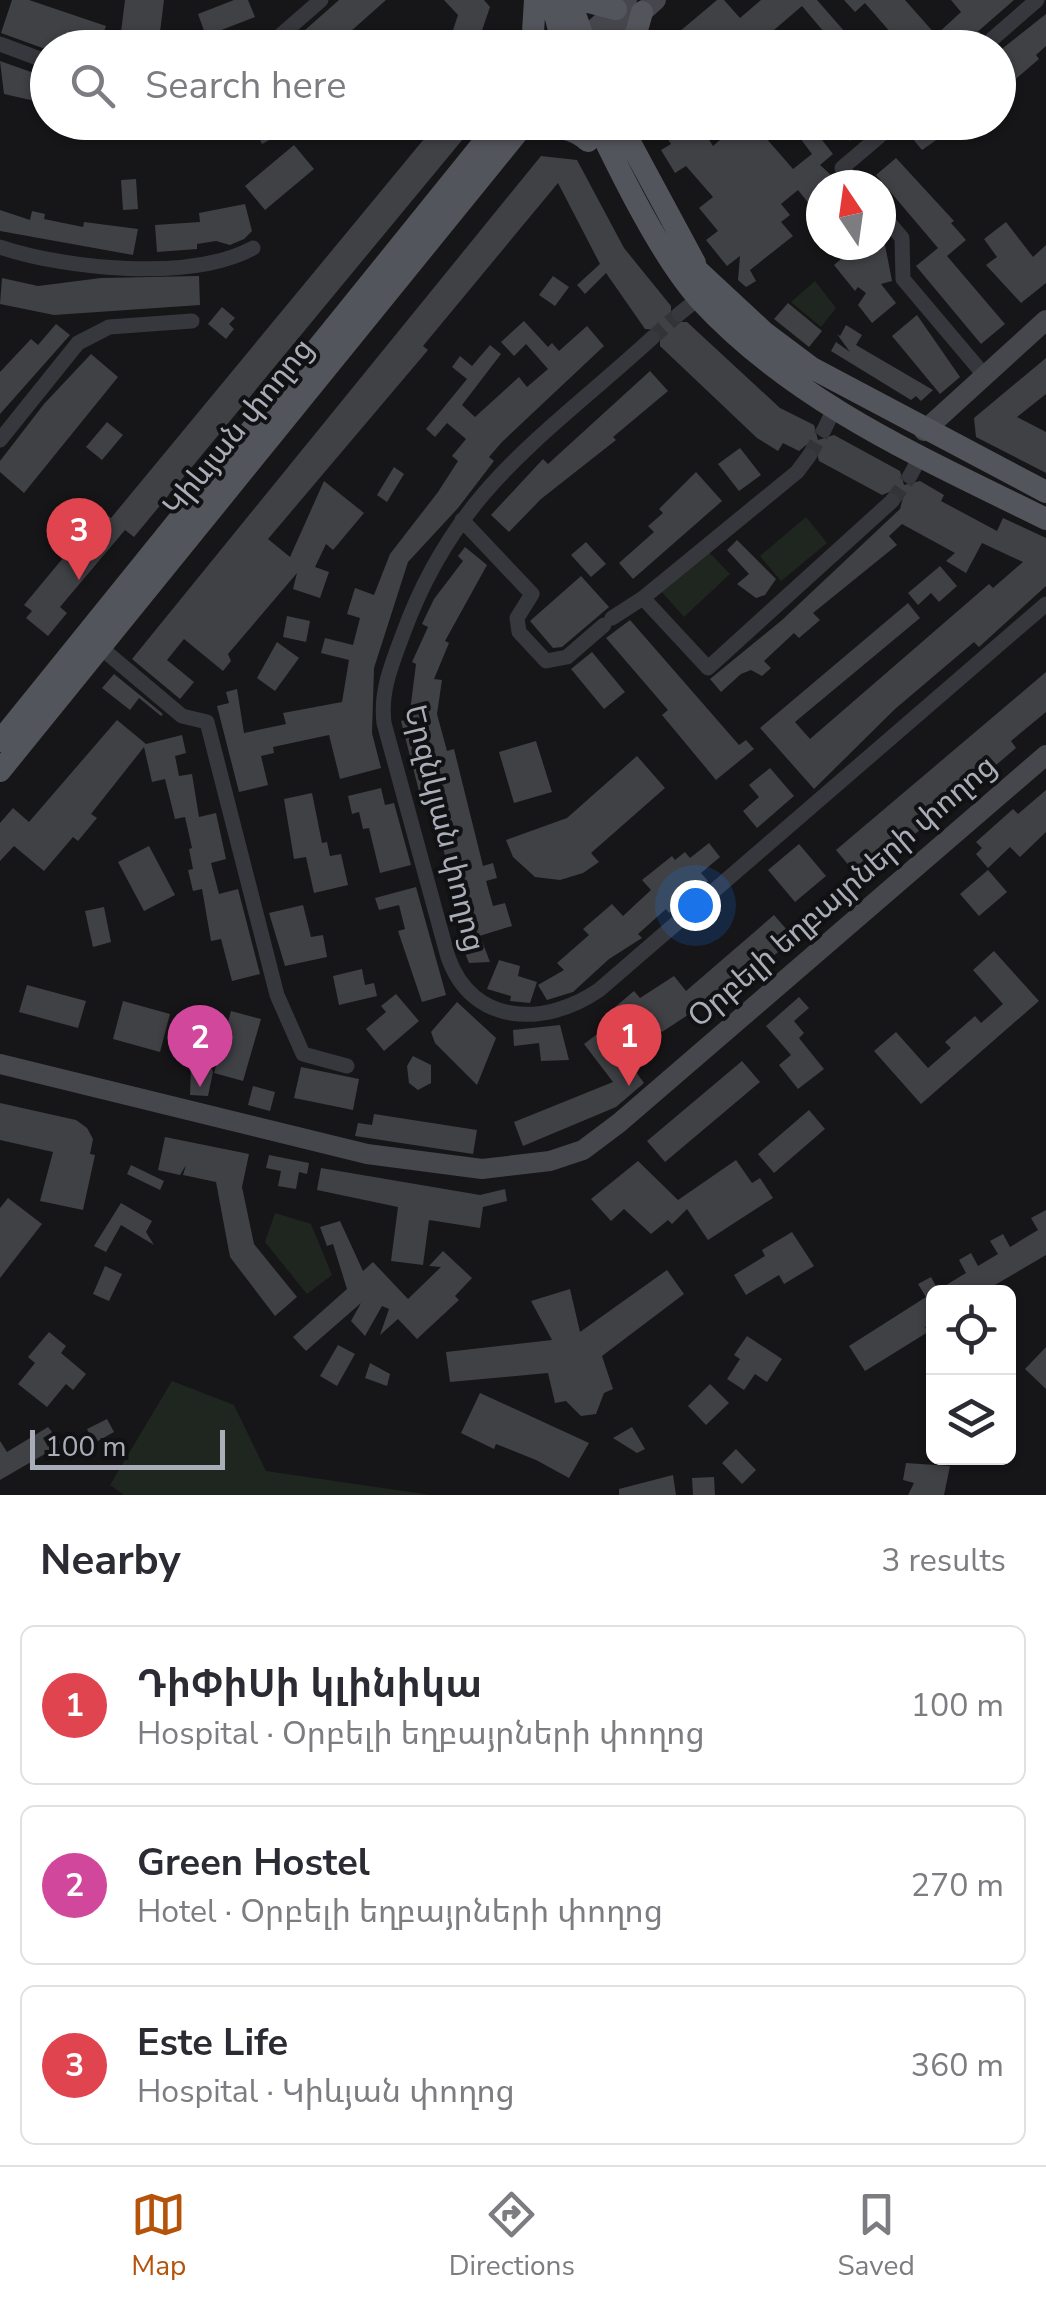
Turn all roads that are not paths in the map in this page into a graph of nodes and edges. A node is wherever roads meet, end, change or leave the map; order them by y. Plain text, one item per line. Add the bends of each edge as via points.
1 (321, 0) edge
2 (545, 0) edge
3 (570, 0) edge
4 (580, 0) edge
5 (1037, 0) edge
6 (635, 5) edge
7 (286, 30) edge
8 (537, 30) edge
9 (568, 30) edge
10 (577, 30) edge
11 (602, 30) edge
12 (633, 30) edge
13 (1003, 30) edge
14 (0, 44) edge
15 (30, 55) edge
16 (502, 140) edge
17 (601, 140) edge
18 (603, 140) edge
19 (627, 140) edge
20 (875, 140) edge
21 (844, 170) edge
22 (896, 231) edge
23 (0, 246) edge
24 (253, 248) dead end
25 (694, 283) junction
26 (679, 314) tunnel mouth
27 (1046, 320) edge
28 (192, 321) dead end
29 (652, 338) tunnel mouth
30 (325, 354) junction
31 (985, 376) junction
32 (924, 431) junction
33 (0, 440) edge
34 (809, 456) tunnel mouth
35 (1046, 492) edge
36 (892, 501) tunnel mouth
37 (462, 520) junction
38 (1046, 520) edge
39 (643, 598) junction
40 (1046, 604) edge
41 (100, 647) junction
42 (8, 741) edge
43 (1046, 755) edge
44 (0, 772) edge
45 (0, 1064) edge
46 (348, 1066) dead end

1 - 7 street
2 - 8 main road
2 - 9 main road
3 - 10 main road
4 - 6 main road
5 - 13 street
6 - 11 street
6 - 12 main road
14 - 15 street
16 - 30 main road, Կիևյան փողոց
17 - 25 main road via 656,258
18 - 25 main road
19 - 25 main road
20 - 21 street
22 - 31 street via 903,279
23 - 24 street via 88,269 194,264
25 - 26 street
25 - 32 main road via 812,368
25 - 38 main road via 829,420 915,466
27 - 31 street
28 - 33 street via 109,327 78,343
29 - 37 street, Երզնկյան փողոց via 528,443
30 - 41 main road, Կիևյան փողոց
30 - 42 main road, Կիևյան փողոց
31 - 32 street
32 - 35 main road
34 - 39 street
36 - 39 street via 708,668
37 - 39 street via 532,594 517,618 518,632 546,661 566,658
37 - 40 street, Երզնկյան փողոց via 424,580 382,706 454,974 484,1005 507,1016 560,1011 599,990
41 - 42 main road, Կիևյան փողոց
41 - 46 street via 182,716 207,722 277,994 302,1054
42 - 44 main road, Կիևյան փողոց
43 - 45 street, Օրբելի եղբայրների փողոց via 619,1123 583,1150 550,1161 482,1170 367,1154

